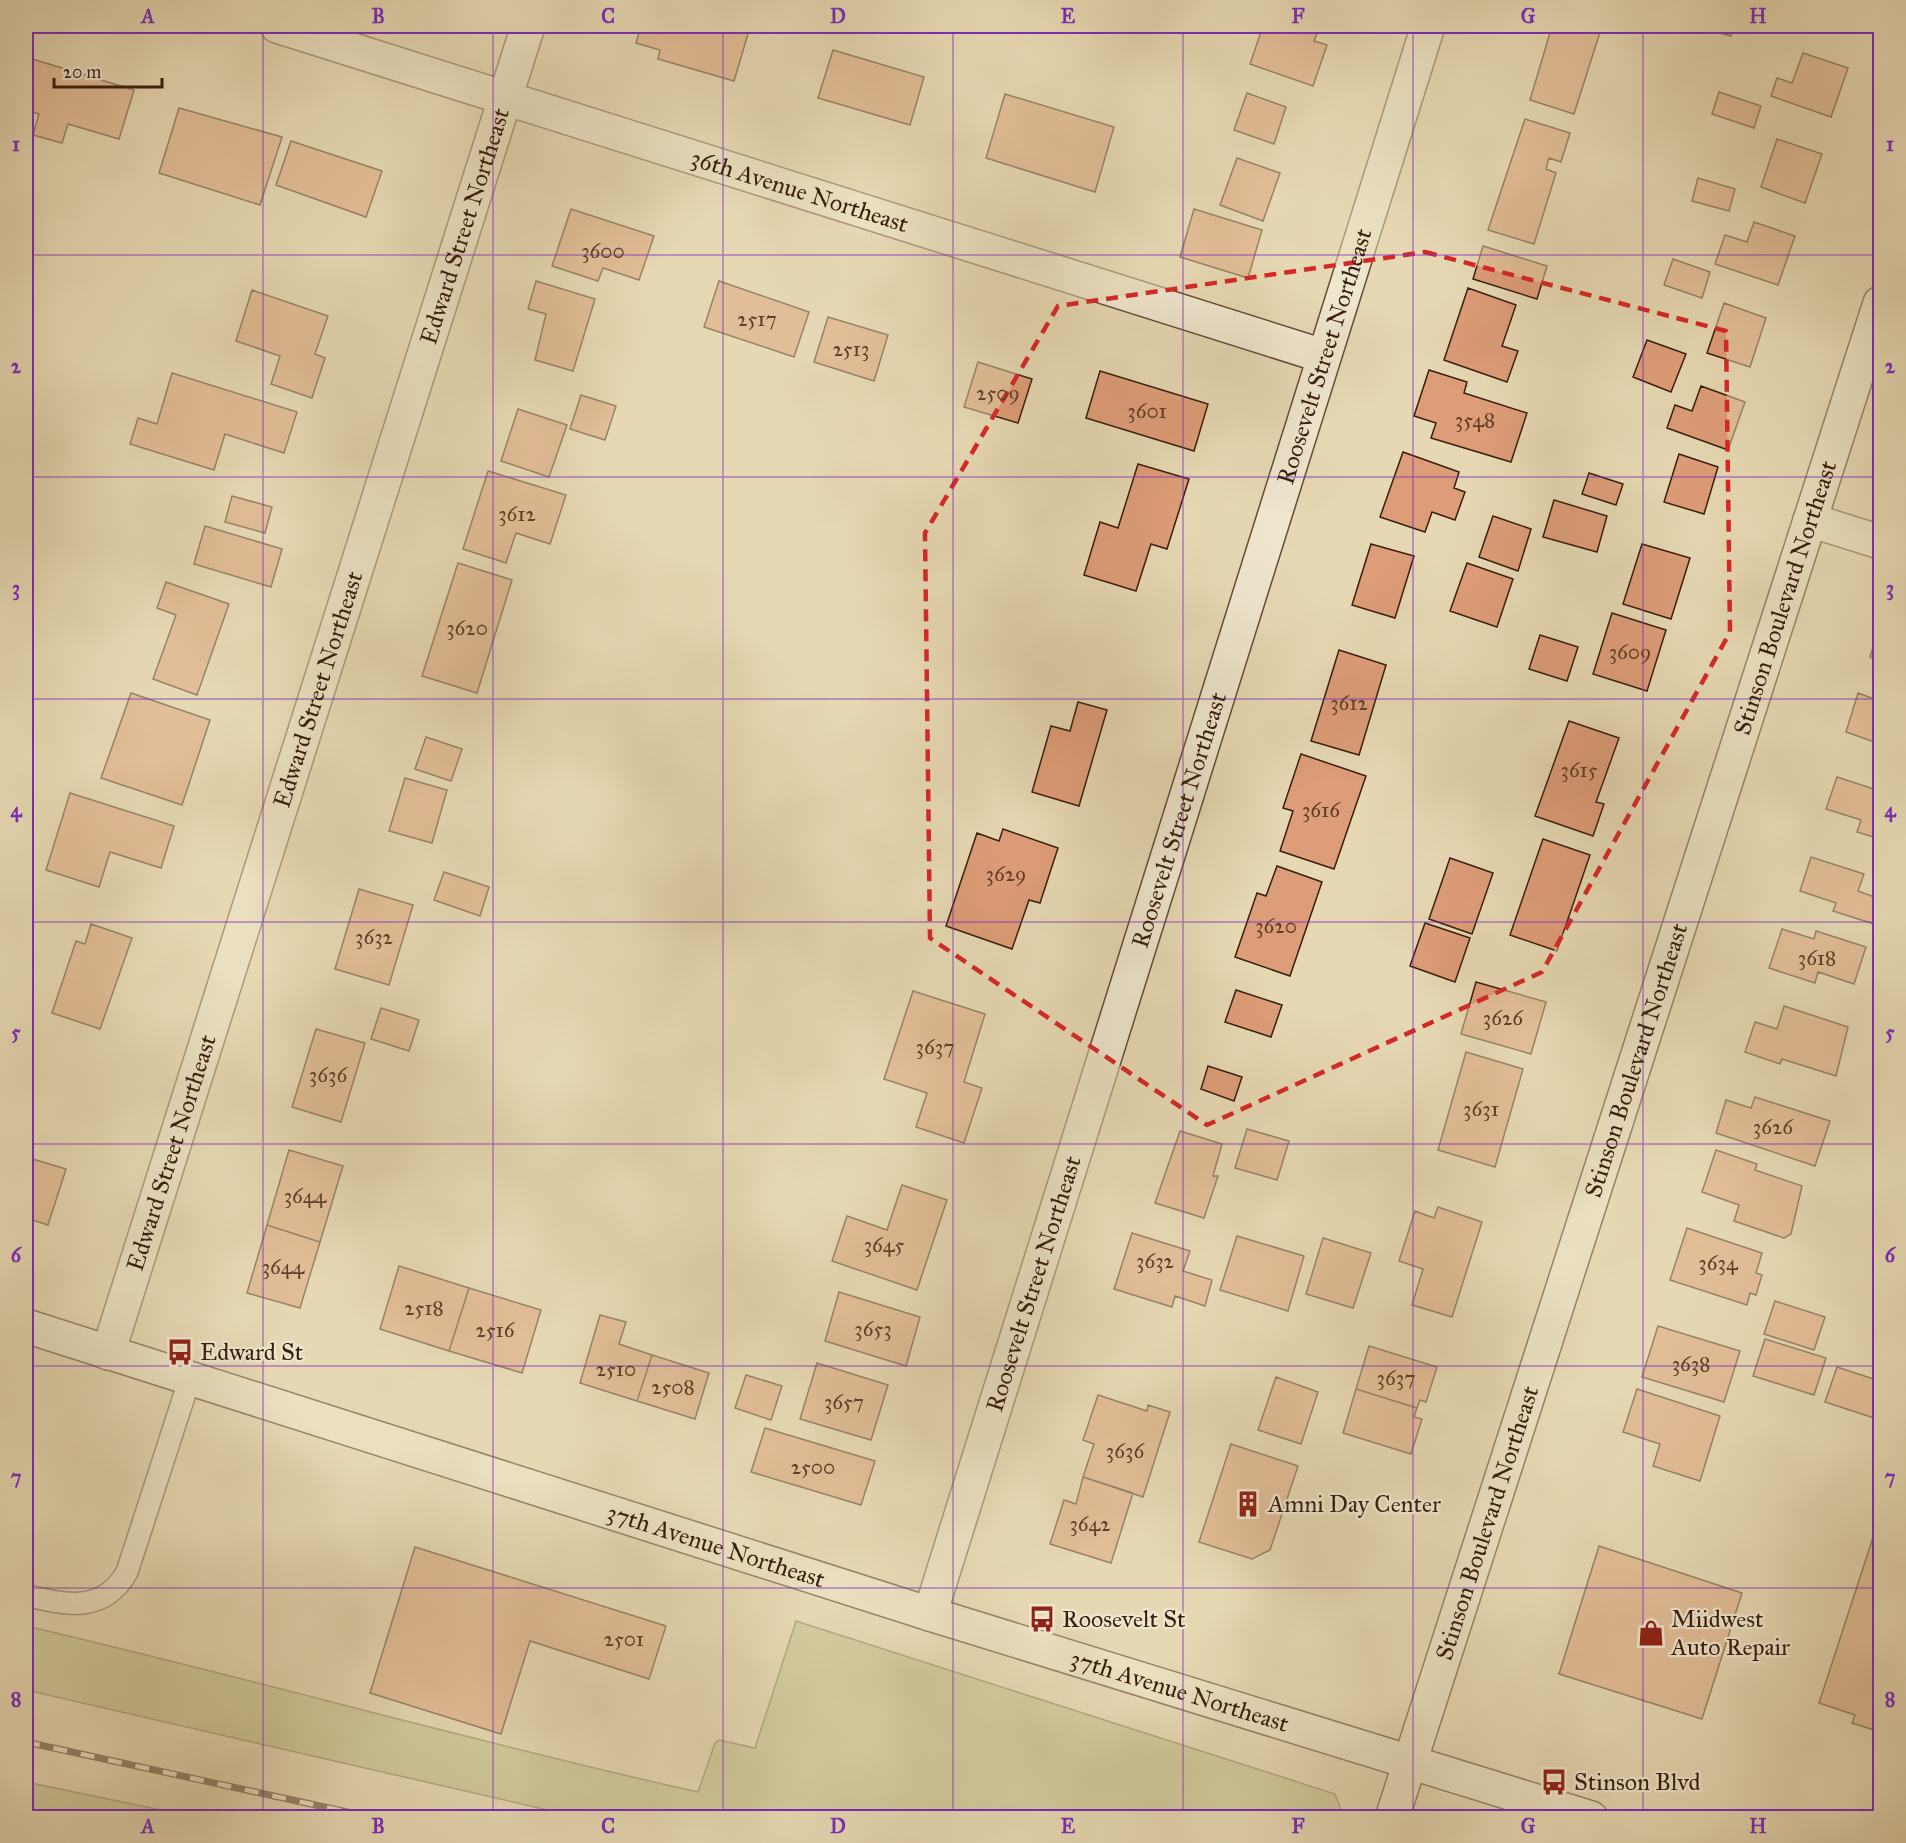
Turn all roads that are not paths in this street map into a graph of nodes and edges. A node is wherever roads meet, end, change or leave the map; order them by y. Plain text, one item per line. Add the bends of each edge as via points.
1 (277, 26) edge
2 (528, 26) edge
3 (1428, 26) edge
4 (506, 98) junction
5 (1881, 303) edge
6 (1323, 356) junction
7 (1810, 520) junction
8 (1881, 543) edge
9 (26, 1326) edge
10 (108, 1353) junction
11 (190, 1378) junction
12 (26, 1595) edge
13 (930, 1614) junction
14 (1410, 1760) junction
15 (1392, 1818) edge
16 (1591, 1818) edge

1 - 4 street, 36th Avenue Northeast
2 - 4 street, Edward Street Northeast
3 - 6 street, Roosevelt Street Northeast
4 - 6 street, 36th Avenue Northeast
4 - 10 street, Edward Street Northeast
5 - 7 street, Stinson Boulevard Northeast
6 - 13 street, Roosevelt Street Northeast
7 - 8 street
7 - 14 street, Stinson Boulevard Northeast
9 - 10 street, 37th Avenue Northeast
10 - 11 street, 37th Avenue Northeast
11 - 12 lane via 127,1572 118,1588 105,1598 85,1602 56,1603
11 - 13 street, 37th Avenue Northeast
13 - 14 street, 37th Avenue Northeast
14 - 15 street, Stinson Boulevard Northeast
14 - 16 street, 37th Avenue Northeast

